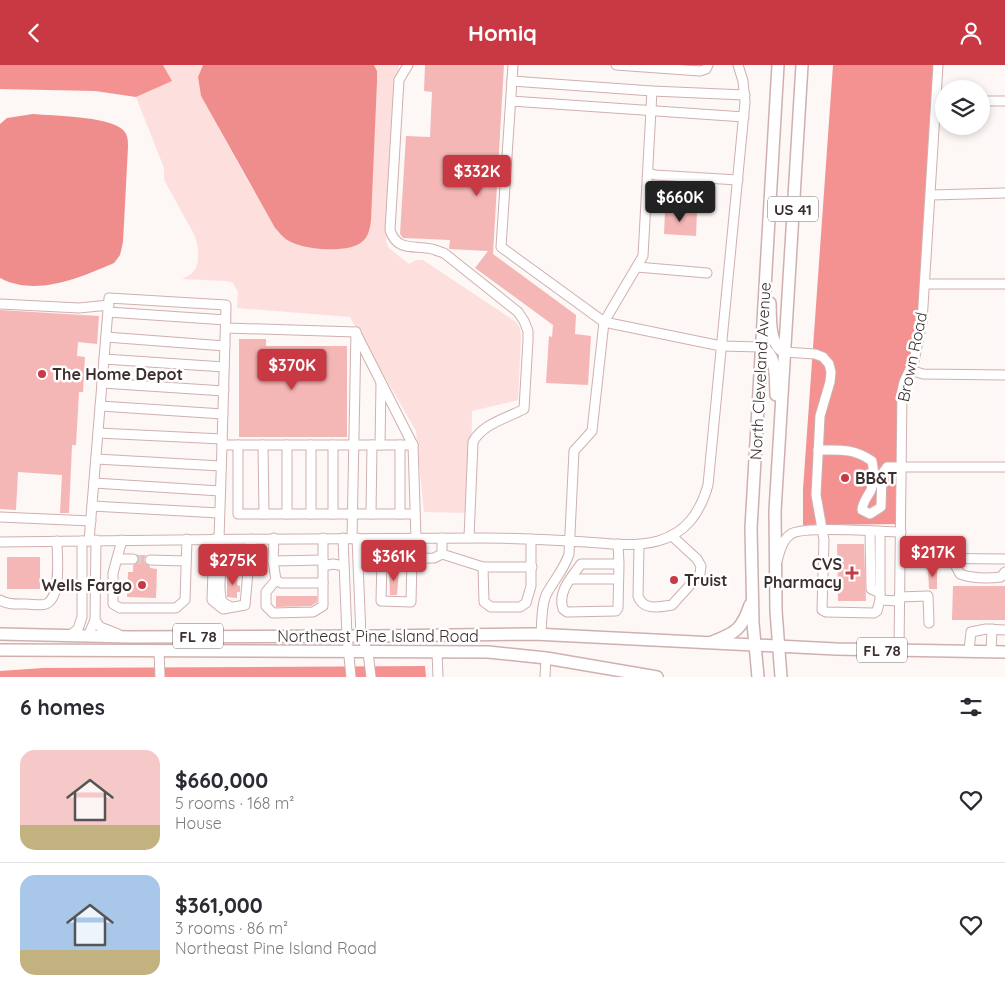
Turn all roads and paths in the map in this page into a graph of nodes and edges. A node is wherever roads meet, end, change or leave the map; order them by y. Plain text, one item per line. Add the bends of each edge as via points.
1 (408, 65) edge
2 (513, 65) edge
3 (616, 65) edge
4 (708, 65) edge
5 (738, 65) edge
6 (778, 65) edge
7 (802, 65) edge
8 (938, 65) edge
9 (648, 66) edge
10 (939, 80) edge
11 (512, 81) junction
12 (652, 91) junction
13 (745, 95) junction
14 (511, 101) junction
15 (990, 101) edge
16 (1005, 101) edge
17 (650, 111) junction
18 (744, 117) junction
19 (937, 135) edge
20 (649, 173) junction
21 (738, 180) junction
22 (1005, 193) edge
23 (931, 195) junction
24 (766, 262) junction
25 (637, 267) junction
26 (707, 273) dead end
27 (925, 284) junction
28 (1005, 284) edge
29 (0, 303) edge
30 (108, 309) junction
31 (604, 322) junction
32 (226, 324) junction
33 (356, 332) junction
34 (106, 337) junction
35 (225, 345) junction
36 (721, 346) junction
37 (761, 347) junction
38 (784, 352) junction
39 (104, 359) junction
40 (224, 367) junction
41 (910, 370) junction
42 (1005, 375) edge
43 (381, 382) junction
44 (102, 383) junction
45 (224, 391) junction
46 (100, 406) junction
47 (223, 414) junction
48 (98, 433) junction
49 (222, 442) junction
50 (238, 445) junction
51 (263, 445) junction
52 (287, 445) junction
53 (311, 445) junction
54 (333, 445) junction
55 (354, 445) junction
56 (376, 445) junction
57 (400, 445) junction
58 (413, 445) junction
59 (779, 447) junction
60 (818, 449) junction
61 (96, 459) junction
62 (221, 466) junction
63 (901, 466) junction
64 (1005, 467) edge
65 (94, 483) junction
66 (220, 491) junction
67 (92, 506) junction
68 (219, 513) junction
69 (352, 513) junction
70 (371, 513) junction
71 (400, 513) junction
72 (415, 513) junction
73 (264, 514) junction
74 (287, 514) junction
75 (311, 514) junction
76 (333, 514) junction
77 (0, 517) edge
78 (91, 521) junction
79 (822, 530) junction
80 (870, 531) junction
81 (880, 531) junction
82 (900, 532) junction
83 (672, 536) junction
84 (274, 538) junction
85 (323, 538) junction
86 (351, 538) junction
87 (416, 538) junction
88 (442, 538) junction
89 (469, 538) junction
90 (187, 539) junction
91 (216, 539) junction
92 (251, 539) junction
93 (531, 539) junction
94 (122, 540) junction
95 (57, 541) junction
96 (89, 541) junction
97 (569, 541) junction
98 (0, 542) edge
99 (618, 544) junction
100 (639, 545) junction
101 (442, 554) junction
102 (901, 558) junction
103 (117, 559) junction
104 (133, 559) tunnel mouth
105 (412, 559) junction
106 (952, 559) junction
107 (1005, 559) edge
108 (150, 560) tunnel mouth
109 (186, 561) junction
110 (273, 561) junction
111 (323, 563) junction
112 (619, 564) junction
113 (344, 565) junction
114 (483, 567) junction
115 (532, 567) junction
116 (775, 568) junction
117 (1005, 572) edge
118 (248, 575) junction
119 (571, 579) junction
120 (618, 579) junction
121 (276, 580) junction
122 (323, 583) junction
123 (880, 596) junction
124 (752, 599) junction
125 (899, 599) junction
126 (0, 600) edge
127 (232, 607) junction
128 (95, 620) junction
129 (929, 623) dead end
130 (992, 629) junction
131 (1005, 630) edge
132 (0, 634) edge
133 (541, 634) junction
134 (69, 636) junction
135 (88, 636) junction
136 (347, 636) junction
137 (361, 636) junction
138 (130, 637) junction
139 (708, 643) junction
140 (755, 646) junction
141 (778, 647) junction
142 (0, 649) edge
143 (899, 650) junction
144 (159, 651) junction
145 (348, 651) junction
146 (969, 651) junction
147 (991, 651) junction
148 (368, 652) junction
149 (437, 652) junction
150 (1005, 652) edge
151 (546, 658) junction
152 (160, 677) edge
153 (351, 677) edge
154 (370, 677) edge
155 (438, 677) edge
156 (545, 677) edge
157 (657, 677) edge
158 (758, 677) edge
159 (781, 677) edge

1 - 89 street via 399,80 390,230 393,240 444,253 518,312 528,331 524,409 484,429 473,442
2 - 11 street
3 - 9 street
4 - 9 street via 700,71
5 - 13 street
6 - 24 main road, North Cleveland Avenue / US 41
7 - 38 main road, North Cleveland Avenue / US 41
8 - 10 street, Brown Road
11 - 12 street
11 - 14 street
12 - 13 street
12 - 17 street
13 - 18 street
14 - 17 street
14 - 31 street via 502,247
15 - 16 street
17 - 18 street
17 - 20 street
18 - 21 street
19 - 23 street, Brown Road
20 - 21 street
20 - 25 street via 643,256
21 - 36 street
22 - 23 street
23 - 27 street, Brown Road
24 - 37 main road, North Cleveland Avenue / US 41
24 - 38 main road via 772,339
25 - 26 street
25 - 31 street
27 - 28 street
27 - 41 street, Brown Road via 922,322
29 - 30 street
30 - 32 street
30 - 32 street via 109,298 226,305
30 - 34 street
31 - 36 street
31 - 97 street via 592,431 574,451
32 - 33 street
32 - 35 street
33 - 43 street
33 - 55 street
34 - 35 street
34 - 39 street
35 - 40 street
36 - 37 street
36 - 83 street via 708,485 696,515
37 - 59 main road via 766,349 774,364
37 - 124 main road, North Cleveland Avenue / US 41 via 752,528
38 - 59 main road, North Cleveland Avenue / US 41
38 - 60 street via 815,354 829,364 830,382 820,416
39 - 40 street
39 - 44 street
40 - 45 street
41 - 42 street via 922,374
41 - 63 street, Brown Road via 902,391
43 - 56 street
43 - 58 street
44 - 45 street
44 - 46 street
45 - 47 street
46 - 47 street
46 - 48 street
47 - 49 street
48 - 49 street
48 - 61 street
49 - 50 street
49 - 62 street
50 - 51 street
50 - 73 street via 238,515
51 - 52 street
51 - 73 street
52 - 53 street
52 - 74 street
53 - 54 street
53 - 75 street
54 - 55 street
54 - 76 street
55 - 56 street
55 - 69 street
56 - 57 street
56 - 70 street
57 - 58 street
57 - 71 street
58 - 72 street
59 - 116 main road, North Cleveland Avenue / US 41
60 - 63 street via 851,450 872,461 874,484 862,509 870,514 880,507 882,474 888,467
60 - 79 street via 816,495
61 - 62 street
61 - 65 street
62 - 66 street
63 - 64 street
63 - 82 street, Brown Road
65 - 66 street
65 - 67 street
66 - 68 street
67 - 68 street
67 - 78 street
68 - 91 street
69 - 70 street
69 - 76 street
69 - 86 street
70 - 71 street
71 - 72 street
72 - 87 street
73 - 74 street
74 - 75 street
75 - 76 street
77 - 78 street
78 - 96 street
79 - 80 street
79 - 116 street via 790,534 784,541
79 - 123 street via 822,610 874,613 879,608
80 - 81 street
80 - 123 street via 871,589
81 - 82 street
81 - 123 street
82 - 102 street, Brown Road
83 - 100 street
83 - 100 street via 701,566 700,574 672,605 645,606 640,603
84 - 85 street
84 - 92 street
84 - 110 street
85 - 86 street
85 - 111 street
86 - 87 street
86 - 113 street
86 - 137 street
87 - 88 street
88 - 89 street
88 - 101 street
89 - 93 street
90 - 91 street
90 - 94 street
90 - 109 street
91 - 92 street
91 - 127 street via 212,600 223,609
92 - 118 street
93 - 97 street
93 - 115 street
94 - 96 street
94 - 103 street
95 - 96 street
95 - 98 street
95 - 126 street via 58,572 52,599 34,604
96 - 128 street
96 - 134 street via 82,617 78,629
97 - 99 street
97 - 133 street via 566,564 544,600
99 - 100 street
99 - 112 street
101 - 105 street via 434,558
101 - 114 street
102 - 106 street
102 - 125 street, Brown Road
103 - 104 street
103 - 109 street via 113,573 113,604 120,608 176,608 185,600
105 - 105 street via 382,559 381,601 411,602
106 - 107 street
106 - 117 street via 960,574 970,578 1001,577
108 - 109 street
110 - 111 street
110 - 121 street
111 - 113 street
111 - 122 street
112 - 119 street via 581,564
112 - 120 street
113 - 136 street
114 - 115 street
114 - 115 street via 484,602 491,607 520,607 526,603
116 - 141 main road, North Cleveland Avenue / US 41
118 - 127 street via 245,605
118 - 127 street via 240,556 228,554 222,564 220,595 222,602
119 - 120 street
119 - 120 street via 561,599 567,612 616,611
121 - 122 street via 281,583
121 - 122 street via 266,592 266,606 274,613 313,612 323,606
123 - 125 street
124 - 139 main road via 737,630
124 - 140 main road, North Cleveland Avenue / US 41
125 - 129 street via 928,596
125 - 143 street, Brown Road
128 - 135 street
128 - 138 street via 100,627
130 - 131 street
130 - 146 street via 971,632
130 - 147 street
132 - 134 main road, Northeast Pine Island Road / FL 78
133 - 137 main road, Northeast Pine Island Road / FL 78
133 - 139 main road, Northeast Pine Island Road / FL 78
134 - 135 main road, Northeast Pine Island Road / FL 78
135 - 138 main road, Northeast Pine Island Road / FL 78
135 - 142 main road via 79,645 14,645
136 - 137 main road, Northeast Pine Island Road / FL 78
136 - 138 main road, Northeast Pine Island Road / FL 78
136 - 145 street
137 - 148 street
139 - 140 main road, Northeast Pine Island Road / FL 78
140 - 141 main road, FL 78
140 - 158 main road, North Cleveland Avenue / US 41
141 - 143 main road, FL 78
141 - 159 main road, North Cleveland Avenue / US 41
142 - 144 main road, Northeast Pine Island Road / FL 78
143 - 146 main road, FL 78
144 - 145 main road, Northeast Pine Island Road / FL 78
144 - 152 street
145 - 148 main road, Northeast Pine Island Road / FL 78
145 - 153 street
146 - 147 main road, FL 78
147 - 150 main road, FL 78
148 - 149 main road, Northeast Pine Island Road / FL 78
148 - 154 street
149 - 151 main road, Northeast Pine Island Road / FL 78 via 488,652
149 - 155 street
151 - 156 street
151 - 157 main road, Northeast Pine Island Road / FL 78

